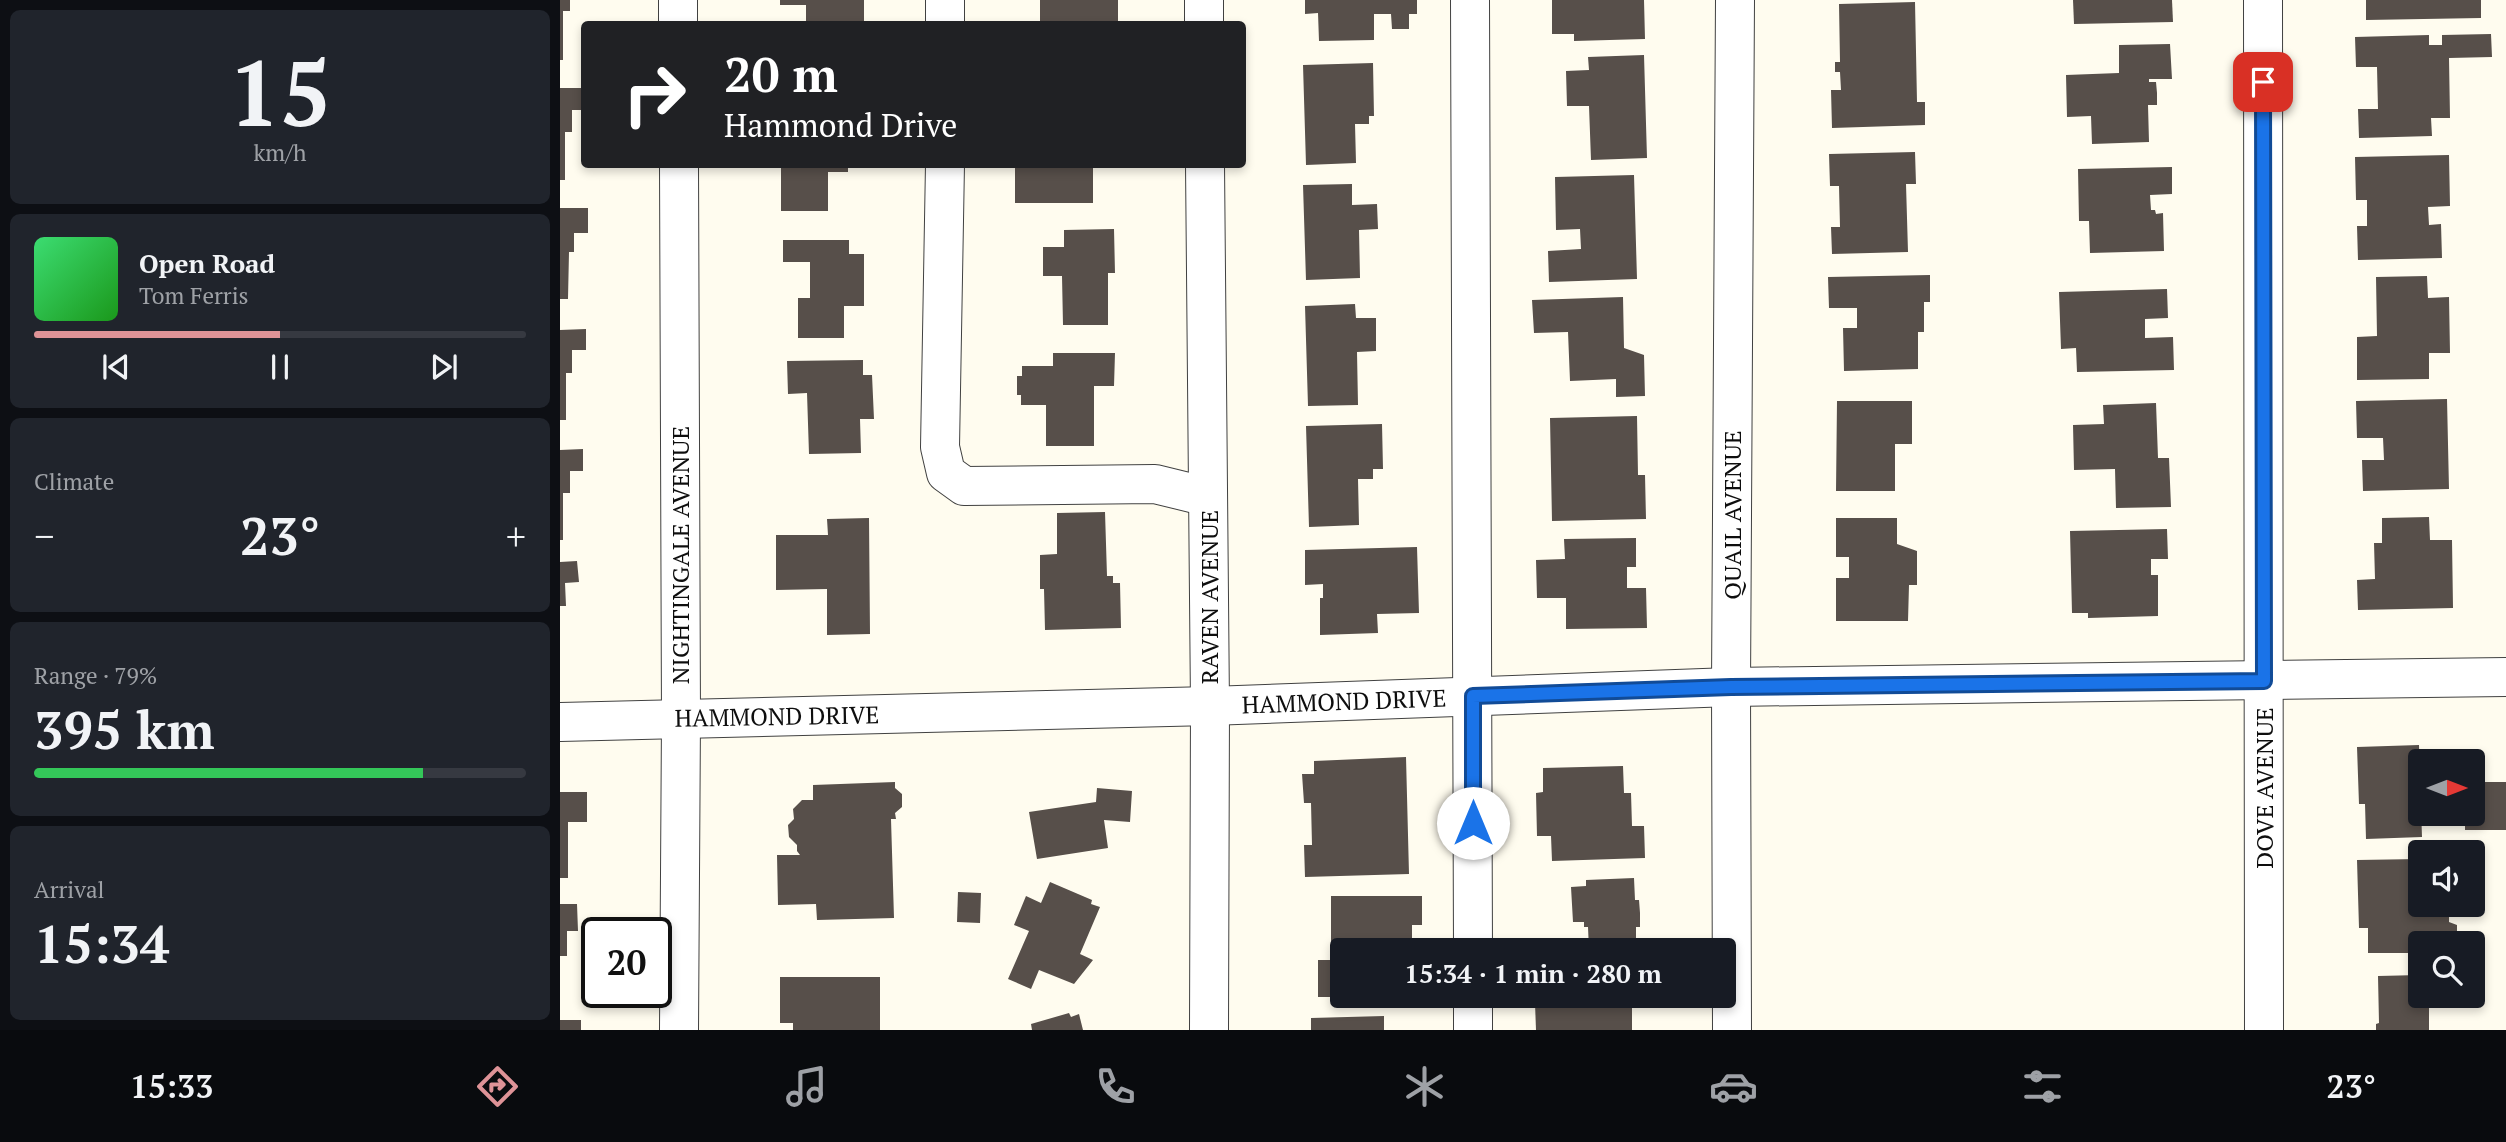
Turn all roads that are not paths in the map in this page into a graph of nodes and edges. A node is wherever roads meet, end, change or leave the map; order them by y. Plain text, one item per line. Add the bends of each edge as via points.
1 (678, 0) edge
2 (945, 0) edge
3 (1204, 0) edge
4 (1470, 0) edge
5 (1735, 0) edge
6 (2263, 0) edge
7 (678, 21) edge
8 (945, 21) edge
9 (1204, 21) edge
10 (679, 168) edge
11 (945, 168) edge
12 (1205, 168) edge
13 (1208, 497) junction
14 (2506, 677) edge
15 (2264, 681) junction
16 (1731, 687) junction
17 (1473, 696) junction
18 (1210, 706) junction
19 (681, 718) junction
20 (560, 722) edge
21 (1473, 938) edge
22 (1473, 1008) edge
23 (679, 1030) edge
24 (1209, 1030) edge
25 (1473, 1030) edge
26 (1732, 1030) edge
27 (2264, 1030) edge

1 - 7 street
2 - 8 street
3 - 9 street
4 - 17 street
5 - 16 street, QUAIL AVENUE
6 - 15 street, DOVE AVENUE
10 - 19 street, NIGHTINGALE AVENUE
11 - 13 street via 940,447 946,473 964,486 1155,484
12 - 13 street, RAVEN AVENUE
13 - 18 street, RAVEN AVENUE
14 - 15 street, HAMMOND DRIVE
15 - 16 street, HAMMOND DRIVE
15 - 27 street, DOVE AVENUE
16 - 17 street, HAMMOND DRIVE
16 - 26 street, QUAIL AVENUE
17 - 18 street, HAMMOND DRIVE
17 - 21 street
18 - 19 street, HAMMOND DRIVE
18 - 24 street, RAVEN AVENUE
19 - 20 street, HAMMOND DRIVE
19 - 23 street, NIGHTINGALE AVENUE
22 - 25 street

